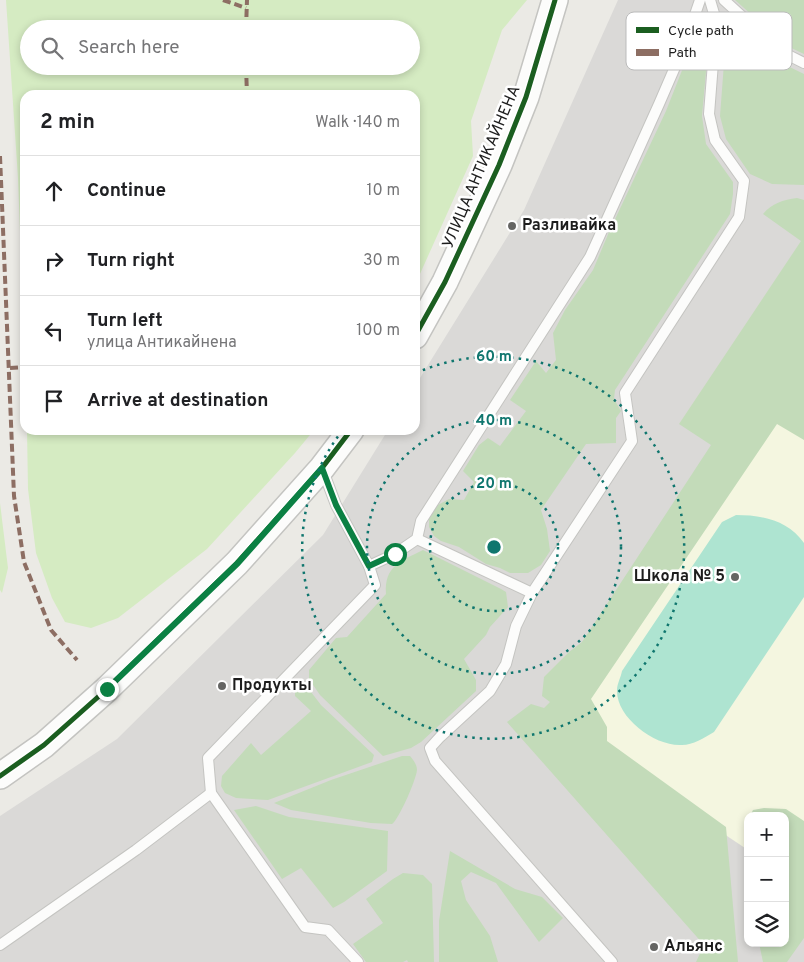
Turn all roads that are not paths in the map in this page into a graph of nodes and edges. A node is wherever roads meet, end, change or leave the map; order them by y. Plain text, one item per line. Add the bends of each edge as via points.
1 (555, 0) edge
2 (700, 0) edge
3 (710, 0) edge
4 (724, 0) edge
5 (696, 12) edge
6 (714, 12) edge
7 (737, 12) edge
8 (792, 58) edge
9 (804, 64) edge
10 (674, 70) edge
11 (712, 70) edge
12 (420, 327) edge
13 (347, 435) edge
14 (322, 468) junction
15 (417, 539) junction
16 (369, 566) junction
17 (532, 593) junction
18 (0, 776) edge
19 (211, 793) junction
20 (0, 945) edge
21 (358, 962) edge
22 (612, 962) edge

1 - 12 street, УЛИЦА АНТИКАЙНЕНА via 526,97 499,165 445,282
2 - 5 lane
3 - 6 lane
4 - 7 lane
8 - 9 lane
10 - 15 lane via 590,258 421,521
11 - 17 lane via 709,114 715,140 744,181 739,217 625,393 632,441
13 - 14 street
14 - 16 lane via 336,505
14 - 18 street via 238,563 107,689 44,745
15 - 16 lane
15 - 17 lane
16 - 19 lane via 376,585 208,758
17 - 22 lane via 516,626 506,664 490,691 430,748 435,761
19 - 20 lane
19 - 21 lane via 305,926 328,930

